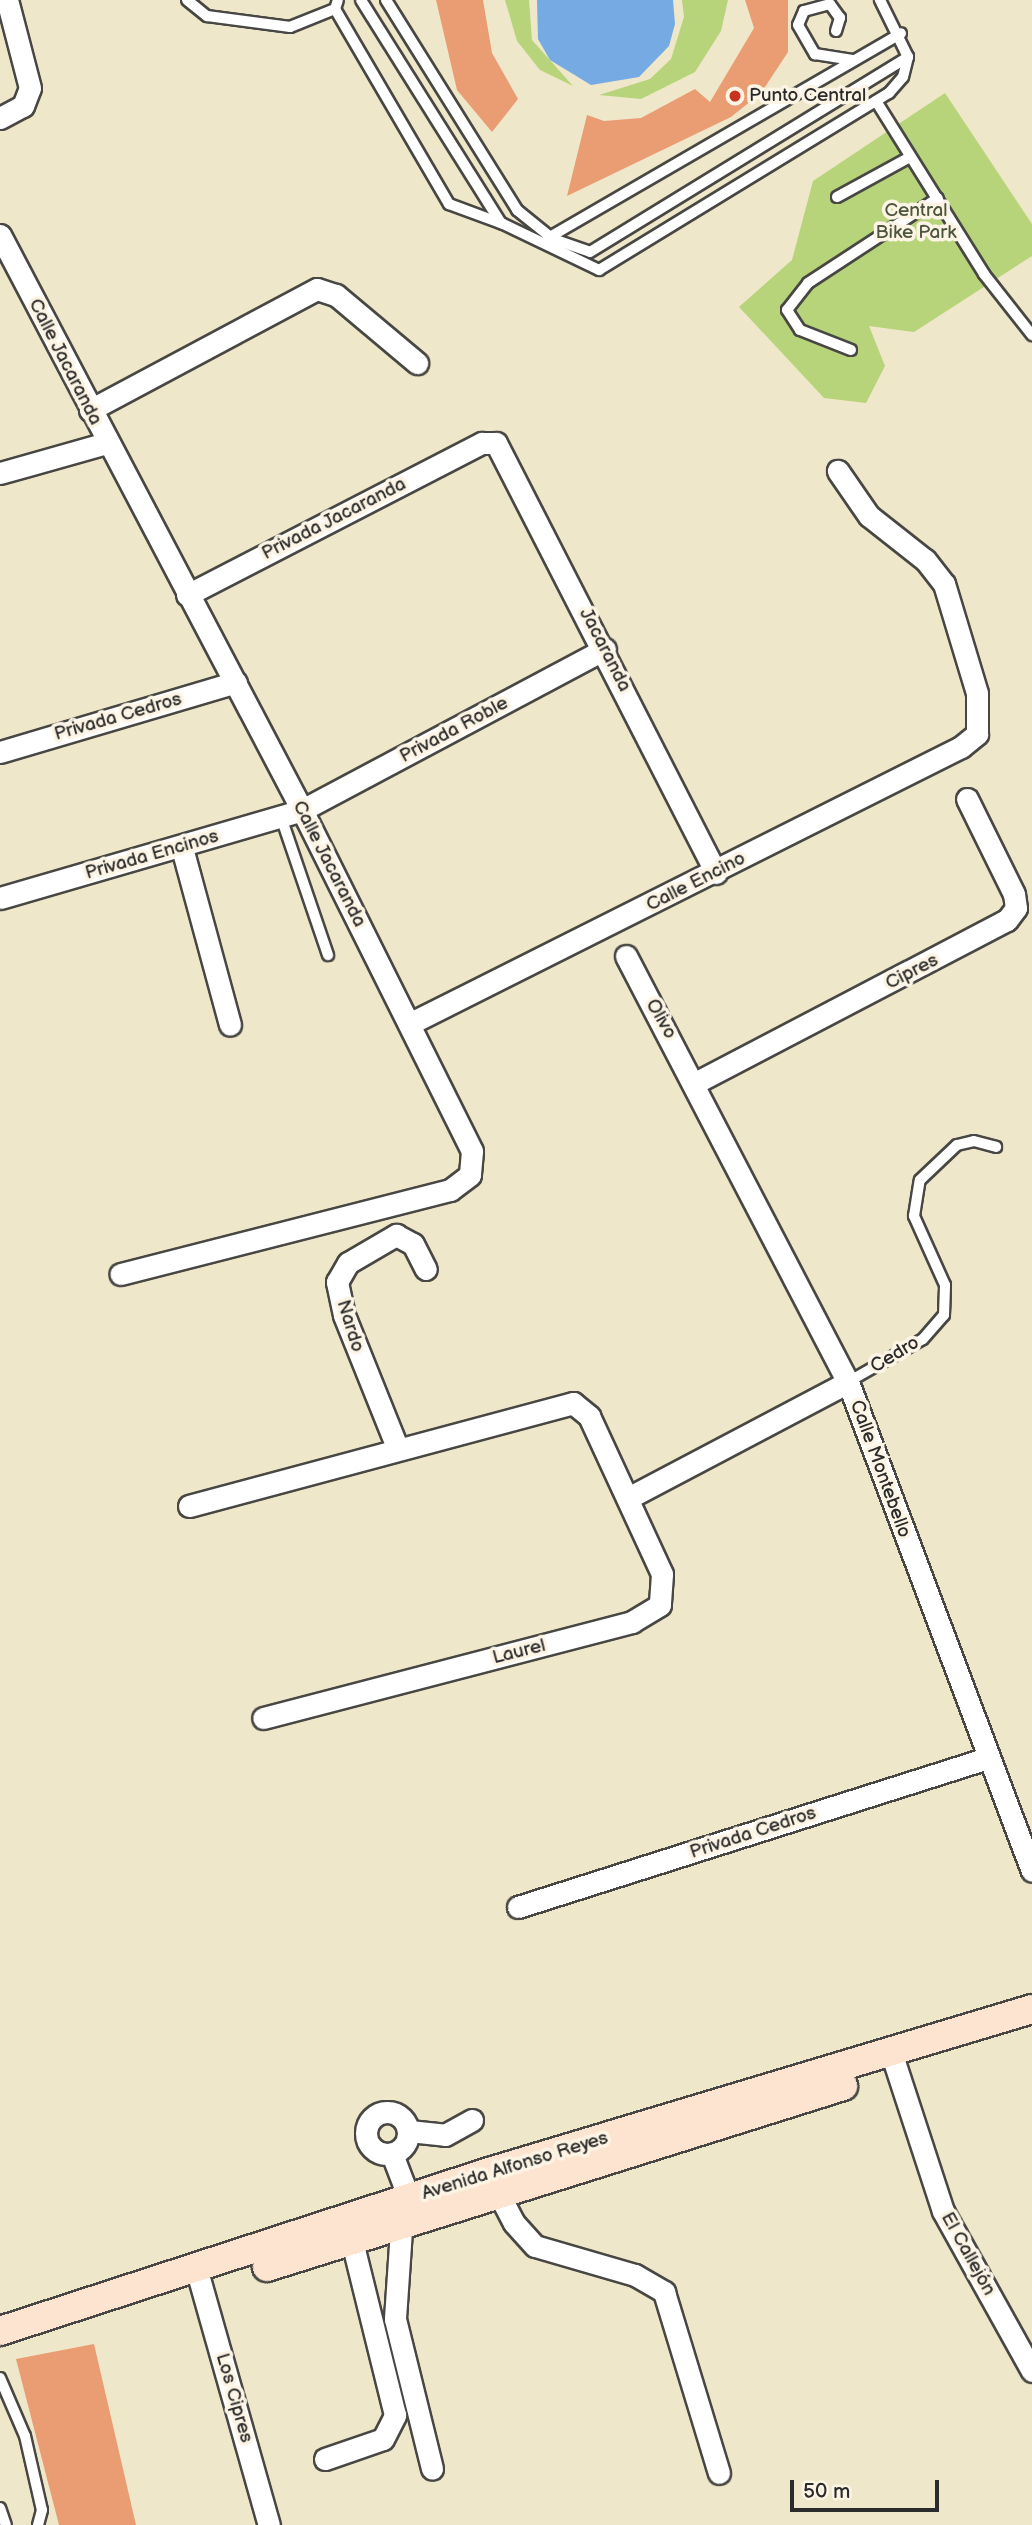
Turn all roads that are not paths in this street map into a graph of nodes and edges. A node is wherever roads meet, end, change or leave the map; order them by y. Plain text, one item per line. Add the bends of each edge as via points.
1 (7, 0) edge
2 (187, 0) edge
3 (361, 0) edge
4 (386, 0) edge
5 (880, 0) edge
6 (336, 4) edge
7 (836, 30) dead end
8 (901, 33) junction
9 (908, 57) junction
10 (856, 60) junction
11 (876, 101) junction
12 (0, 118) edge
13 (910, 157) junction
14 (838, 197) dead end
15 (938, 198) junction
16 (501, 223) junction
17 (0, 235) edge
18 (553, 239) junction
19 (1032, 335) edge
20 (852, 350) dead end
21 (417, 363) dead end
22 (90, 410) junction
23 (107, 443) junction
24 (482, 443) joint
25 (838, 471) dead end
26 (0, 473) edge
27 (187, 595) junction
28 (605, 649) junction
29 (236, 682) junction
30 (0, 752) edge
31 (967, 799) dead end
32 (302, 810) junction
33 (281, 817) junction
34 (182, 848) junction
35 (716, 873) junction
36 (0, 898) edge
37 (328, 955) dead end
38 (626, 956) dead end
39 (411, 1023) junction
40 (230, 1025) dead end
41 (695, 1083) junction
42 (996, 1147) dead end
43 (426, 1269) dead end
44 (121, 1274) dead end
45 (848, 1382) junction
46 (397, 1447) junction
47 (630, 1497) junction
48 (189, 1506) dead end
49 (263, 1718) dead end
50 (987, 1758) junction
51 (1032, 1871) edge
52 (518, 1908) dead end
53 (1032, 2009) edge
54 (1032, 2029) edge
55 (894, 2061) junction
56 (472, 2120) dead end
57 (409, 2131) junction
58 (392, 2154) junction
59 (494, 2185) junction
60 (403, 2213) junction
61 (349, 2230) junction
62 (200, 2279) junction
63 (0, 2331) edge
64 (0, 2349) edge
65 (1032, 2371) edge
66 (2, 2383) edge
67 (325, 2459) dead end
68 (432, 2468) dead end
69 (719, 2473) dead end
70 (0, 2508) edge
71 (6, 2525) edge
72 (38, 2525) edge
73 (269, 2525) edge

1 - 12 street via 30,88 17,112
2 - 6 lane via 207,16 290,27
3 - 16 lane
4 - 18 lane via 492,178
5 - 8 lane
6 - 16 lane via 449,204
7 - 10 lane via 840,18 830,4 804,11 797,25 816,54 829,61
8 - 9 lane
8 - 10 lane
9 - 11 lane via 903,77
9 - 18 lane via 590,252
10 - 18 lane
11 - 13 lane
11 - 16 lane via 599,270
13 - 14 lane
13 - 15 lane
15 - 19 lane
15 - 20 lane via 808,282 787,310 800,330
16 - 18 lane
17 - 22 street, Calle Jacaranda
21 - 22 street via 336,295 317,289
22 - 23 street, Calle Jacaranda
23 - 26 street
23 - 27 street, Calle Jacaranda
24 - 27 street, Privada Jacaranda
24 - 28 street, Jacaranda via 505,452
25 - 35 street, Calle Encino via 869,516 925,559 944,584 977,693 977,734
27 - 29 street, Calle Jacaranda
28 - 32 street, Privada Roble
28 - 35 street, Jacaranda
29 - 30 street, Privada Cedros
29 - 32 street, Calle Jacaranda
31 - 41 street, Cipres via 1014,894 1016,908 1007,920
32 - 33 street, Privada Encinos
32 - 39 street, Calle Jacaranda
33 - 34 street, Privada Encinos
33 - 37 lane
34 - 36 street, Privada Encinos
34 - 40 street
35 - 39 street, Calle Encino
38 - 41 street, Olivo
39 - 44 street, Calle Jacaranda via 472,1151 463,1183
41 - 45 street, Calle Montebello
42 - 45 lane, Cedro via 974,1141 957,1145 920,1180 914,1216 945,1285 944,1315 923,1339
43 - 46 street, Nardo via 413,1244 396,1235 348,1263 337,1282 344,1315
45 - 47 street, Cedro
45 - 50 street, Calle Montebello
46 - 47 street, Laurel via 561,1402 578,1405 589,1416
46 - 48 street
47 - 49 street, Laurel via 662,1574 663,1593 653,1612
50 - 51 street, Calle Montebello
50 - 52 street, Privada Cedros
53 - 55 main road, Avenida Alfonso Reyes
54 - 55 main road, Avenida Alfonso Reyes
55 - 59 main road, Avenida Alfonso Reyes
55 - 65 street, El Callejón via 943,2211
56 - 57 street via 445,2135
57 - 58 street via 405,2146
57 - 58 street via 405,2120 384,2112 367,2126 371,2147
58 - 60 street via 403,2174
59 - 60 main road, Avenida Alfonso Reyes
59 - 69 street via 535,2246 635,2275 664,2292
60 - 61 main road, Avenida Alfonso Reyes
60 - 68 street via 395,2319
61 - 62 main road, Avenida Alfonso Reyes
61 - 67 street via 395,2415 383,2439
62 - 63 main road, Avenida Alfonso Reyes
62 - 64 main road, Avenida Alfonso Reyes
62 - 73 street, Los Cipres
66 - 72 lane via 34,2472 42,2510
70 - 71 lane

